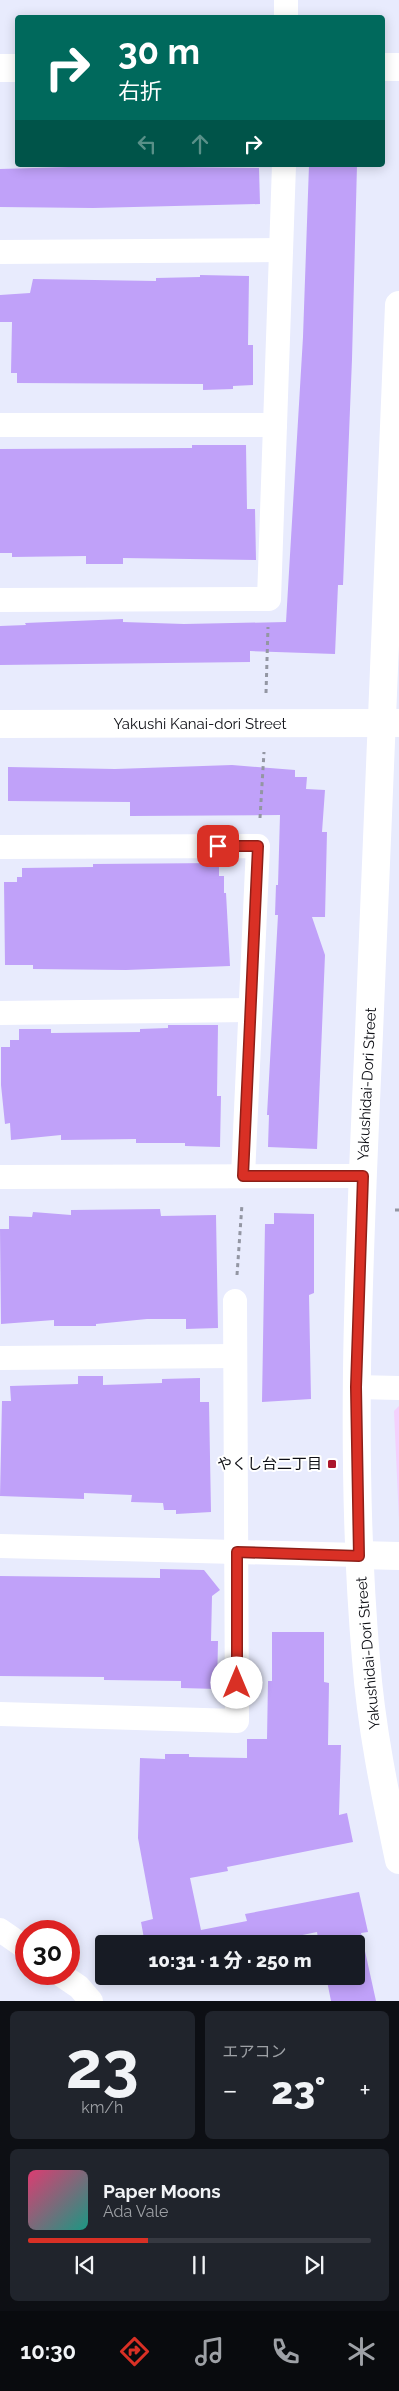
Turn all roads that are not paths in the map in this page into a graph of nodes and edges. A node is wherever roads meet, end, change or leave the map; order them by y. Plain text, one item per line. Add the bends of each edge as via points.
1 (286, 0) edge
2 (286, 15) edge
3 (385, 67) edge
4 (399, 67) edge
5 (0, 68) edge
6 (15, 68) edge
7 (284, 167) edge
8 (281, 250) junction
9 (0, 252) edge
10 (399, 304) edge
11 (0, 425) edge
12 (275, 425) junction
13 (0, 600) edge
14 (391, 723) edge
15 (0, 724) edge
16 (0, 847) edge
17 (250, 1010) junction
18 (0, 1013) edge
19 (363, 1176) junction
20 (0, 1177) edge
21 (243, 1187) junction
22 (235, 1301) road end
23 (235, 1356) junction
24 (0, 1358) edge
25 (356, 1387) junction
26 (399, 1388) edge
27 (0, 1546) edge
28 (237, 1552) junction
29 (359, 1556) junction
30 (399, 1556) edge
31 (0, 1714) edge
32 (399, 1860) edge
33 (0, 1930) edge
34 (15, 1940) edge
35 (76, 1985) edge
36 (91, 2001) edge

1 - 2 street
3 - 4 street
5 - 6 street
7 - 8 street
8 - 9 street
8 - 12 street
10 - 14 street, Yakushidai-Dori Street
11 - 12 street
12 - 13 street via 269,599
14 - 15 street, Yakushi Kanai-dori Street
14 - 19 street, Yakushidai-Dori Street
16 - 17 street via 258,846
17 - 18 street
17 - 21 street
19 - 21 street
19 - 25 street, Yakushidai-Dori Street
20 - 21 street
22 - 23 street
23 - 24 street
23 - 28 street
25 - 26 street
25 - 29 street, Yakushidai-Dori Street
27 - 28 street
28 - 29 street
28 - 31 street via 238,1721
29 - 30 street
29 - 32 street, Yakushidai-Dori Street via 376,1740
33 - 34 street
35 - 36 street

